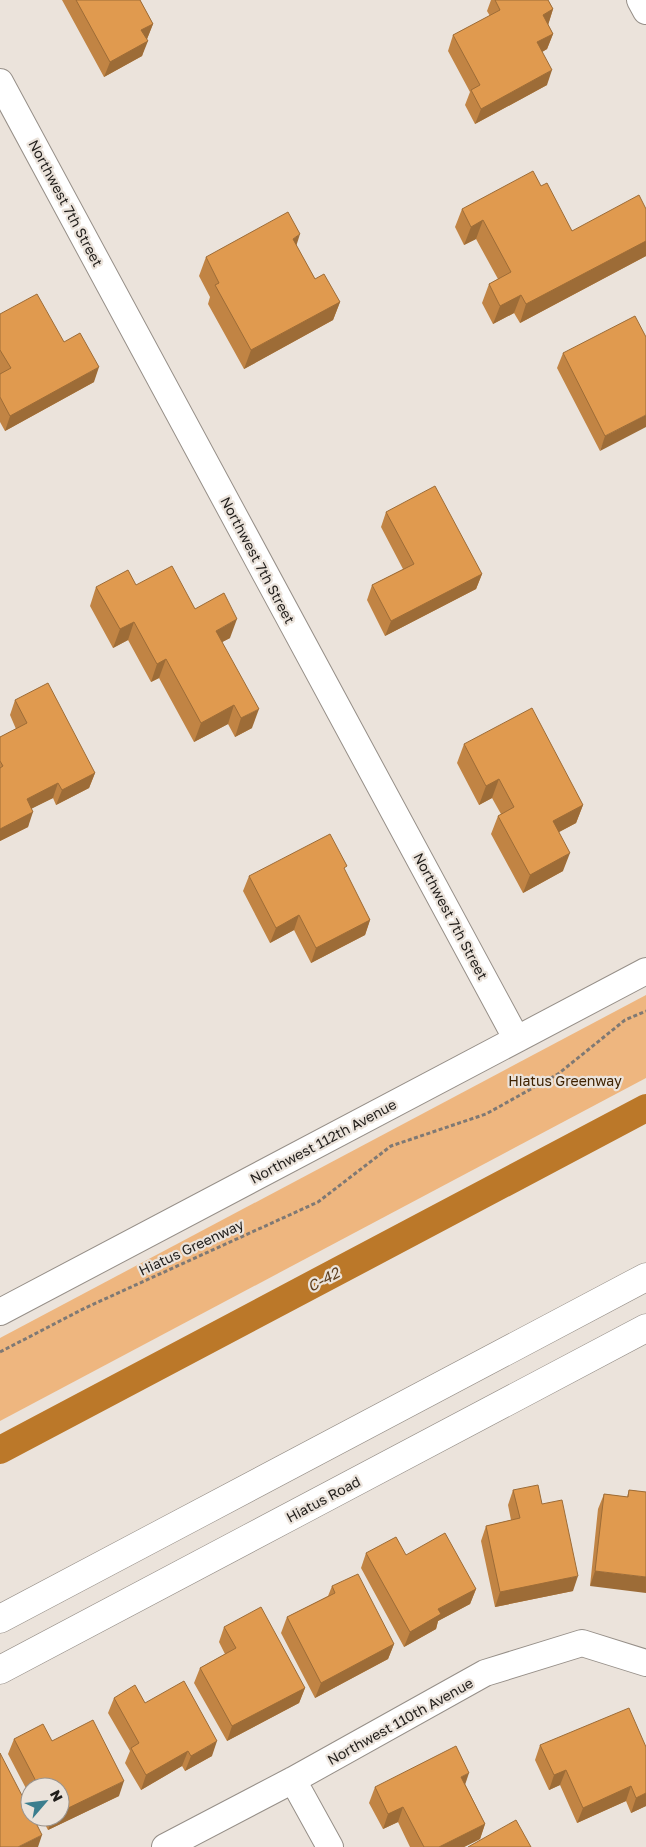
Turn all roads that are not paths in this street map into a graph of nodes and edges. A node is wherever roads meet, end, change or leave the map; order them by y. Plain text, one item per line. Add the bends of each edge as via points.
1 (640, 0) edge
2 (646, 11) edge
3 (0, 82) edge
4 (646, 971) edge
5 (516, 1038) junction
6 (646, 1277) edge
7 (0, 1312) edge
8 (646, 1328) edge
9 (0, 1619) edge
10 (646, 1663) edge
11 (0, 1670) edge
12 (293, 1780) junction
13 (165, 1847) edge
14 (330, 1847) edge

1 - 2 street
3 - 5 street, Northwest 7th Street
4 - 5 street, Northwest 112th Avenue
5 - 7 street, Northwest 112th Avenue
6 - 9 main road
8 - 11 main road, Hiatus Road
10 - 12 street, Northwest 110th Avenue via 582,1643 485,1673
12 - 13 street, Northwest 110th Avenue
12 - 14 street

